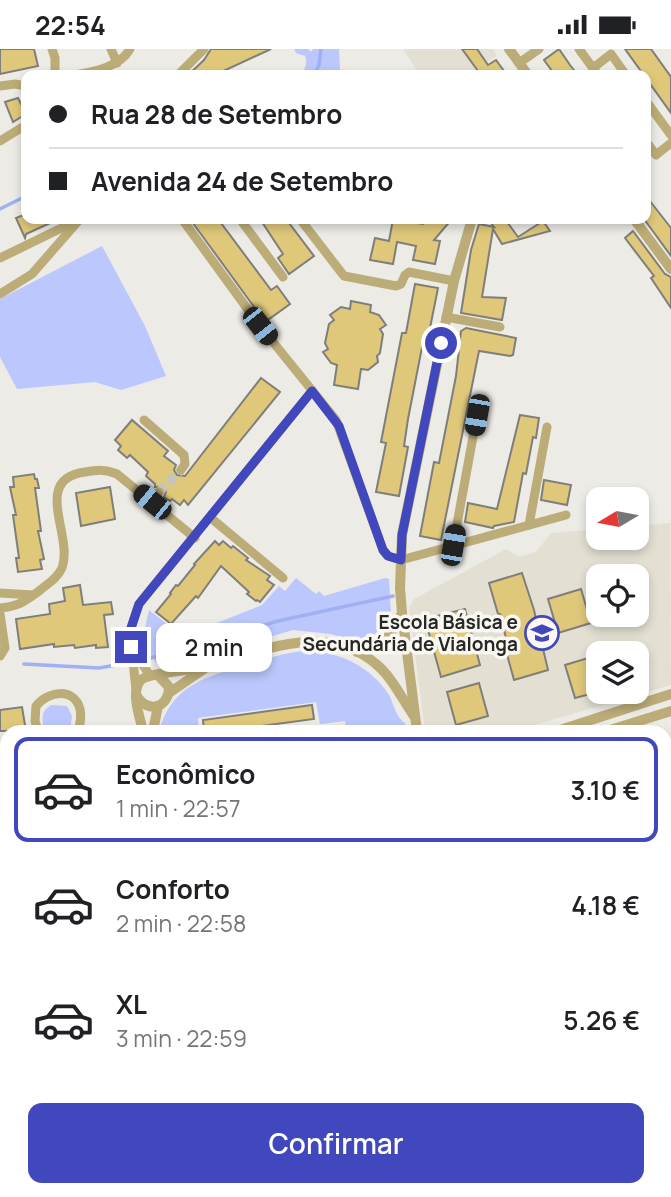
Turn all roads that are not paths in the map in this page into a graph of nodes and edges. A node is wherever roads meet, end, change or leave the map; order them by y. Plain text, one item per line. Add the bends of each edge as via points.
1 (52, 49) edge
2 (111, 49) edge
3 (130, 49) edge
4 (204, 49) edge
5 (509, 49) edge
6 (540, 49) edge
7 (579, 49) edge
8 (117, 63) junction
9 (519, 63) junction
10 (55, 70) edge
11 (92, 70) edge
12 (183, 70) edge
13 (524, 70) edge
14 (594, 70) edge
15 (597, 70) edge
16 (622, 70) edge
17 (21, 84) edge
18 (0, 86) edge
19 (651, 108) edge
20 (21, 128) edge
21 (671, 135) edge
22 (0, 141) edge
23 (671, 143) edge
24 (651, 148) edge
25 (70, 224) edge
26 (76, 224) edge
27 (186, 224) edge
28 (244, 224) edge
29 (304, 224) edge
30 (471, 224) edge
31 (638, 224) edge
32 (0, 258) edge
33 (671, 269) edge
34 (283, 277) dead end
35 (454, 281) junction
36 (0, 294) edge
37 (446, 317) junction
38 (500, 327) dead end
39 (312, 391) junction
40 (477, 415) dead end
41 (144, 420) dead end
42 (547, 427) dead end
43 (181, 470) dead end
44 (159, 492) tunnel mouth
45 (152, 502) junction
46 (566, 515) dead end
47 (211, 518) junction
48 (530, 525) junction
49 (195, 538) junction
50 (453, 545) junction
51 (401, 560) junction
52 (283, 577) dead end
53 (0, 593) edge
54 (33, 595) junction
55 (0, 611) edge
56 (402, 613) junction
57 (131, 647) junction
58 (357, 652) junction
59 (0, 656) edge
60 (206, 667) junction
61 (153, 675) junction
62 (136, 693) junction
63 (169, 693) junction
64 (671, 694) edge
65 (158, 706) junction
66 (671, 711) edge
67 (415, 718) junction
68 (37, 725) edge
69 (80, 725) edge
70 (142, 725) edge
71 (154, 725) edge
72 (416, 725) edge
73 (575, 725) edge
74 (626, 725) edge

1 - 10 street
2 - 8 street
3 - 8 street
4 - 12 street
5 - 9 street
6 - 9 street
7 - 14 street
8 - 11 street
9 - 13 street
15 - 16 street via 611,54
17 - 18 street
19 - 21 street
20 - 22 street
23 - 24 street via 656,155
25 - 32 street
26 - 36 street via 32,274
27 - 39 street
28 - 34 street
29 - 35 street via 344,276 396,286 409,272
30 - 35 street
31 - 33 street
35 - 37 street
37 - 38 street
37 - 51 street via 402,535
39 - 47 street
39 - 51 street via 339,426 383,550
40 - 50 street
41 - 43 street via 184,455
42 - 48 street
44 - 45 street
45 - 49 street
45 - 54 street via 107,470 68,475 57,496 62,566 54,579
46 - 48 street
47 - 49 street
47 - 52 street
48 - 50 street
49 - 57 street via 139,604 130,631
50 - 51 street
51 - 56 street
53 - 54 street
54 - 55 street
55 - 59 street via 5,648
56 - 58 street via 386,640
56 - 67 street
57 - 61 street
57 - 62 street
58 - 60 street via 302,641
58 - 67 street via 384,673
60 - 61 street
60 - 63 street
61 - 62 street via 139,681
61 - 63 street via 166,682
62 - 65 street via 147,706
62 - 70 street
63 - 65 street
64 - 73 street
65 - 71 street
66 - 74 street
67 - 72 street
68 - 69 street via 36,706 56,693 69,696 79,706

